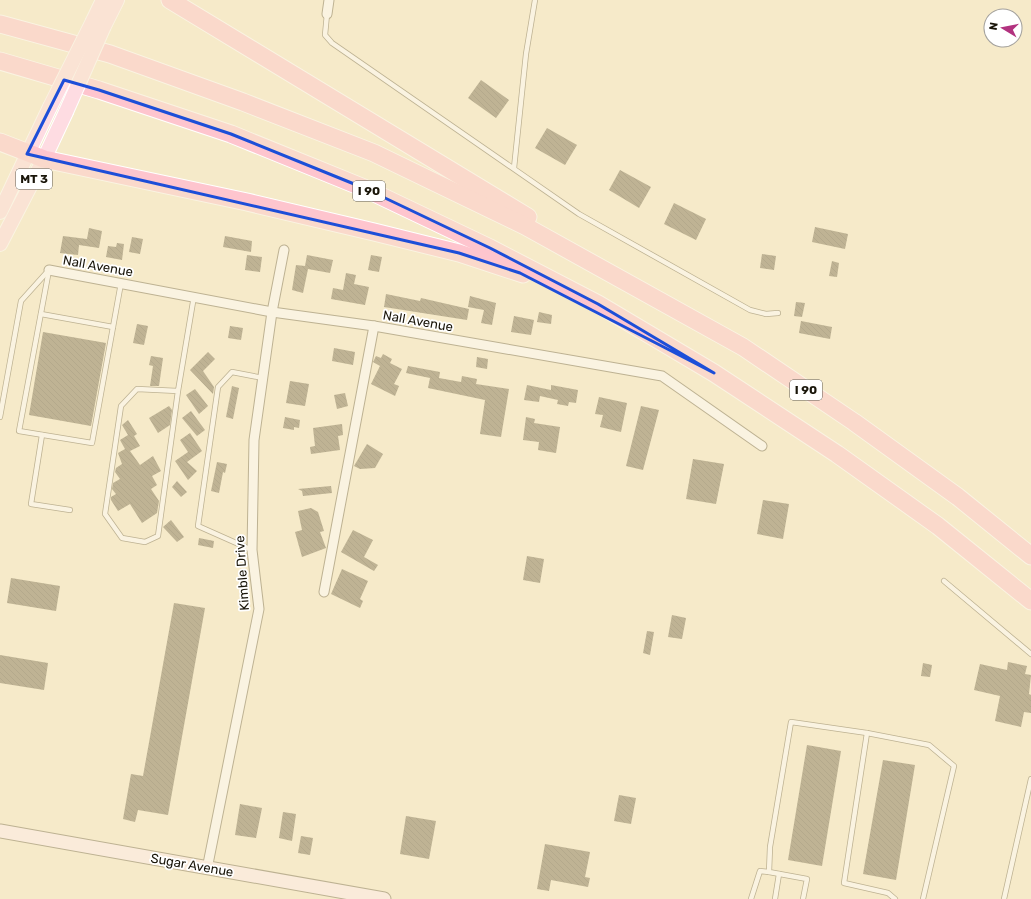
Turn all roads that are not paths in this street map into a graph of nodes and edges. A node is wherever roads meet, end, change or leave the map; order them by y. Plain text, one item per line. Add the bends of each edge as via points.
1 (103, 0) edge
2 (117, 0) edge
3 (170, 0) edge
4 (329, 0) edge
5 (535, 0) edge
6 (327, 14) joint
7 (99, 23) junction
8 (0, 24) edge
9 (0, 61) edge
10 (0, 142) edge
11 (27, 154) junction
12 (44, 159) junction
13 (514, 168) junction
14 (0, 212) edge
15 (0, 244) edge
16 (566, 247) junction
17 (284, 250) dead end
18 (49, 270) junction
19 (121, 283) junction
20 (194, 296) junction
21 (272, 312) junction
22 (778, 313) dead end
23 (41, 314) junction
24 (113, 326) junction
25 (374, 326) junction
26 (714, 373) junction
27 (263, 378) junction
28 (178, 392) junction
29 (0, 417) edge
30 (42, 435) junction
31 (762, 446) dead end
32 (70, 510) dead end
33 (252, 550) junction
34 (1031, 556) edge
35 (944, 581) dead end
36 (324, 592) dead end
37 (1031, 601) edge
38 (1031, 654) edge
39 (867, 733) junction
40 (1031, 779) edge
41 (0, 830) edge
42 (208, 868) junction
43 (770, 872) junction
44 (779, 874) junction
45 (384, 899) edge
46 (751, 899) edge
47 (775, 899) edge
48 (804, 899) edge
49 (895, 899) edge
50 (923, 899) edge
51 (1004, 899) edge

1 - 7 main road, MT 3
2 - 7 main road, MT 3
3 - 16 highway via 500,199 544,227
4 - 6 street
5 - 13 lane via 526,54
6 - 13 lane via 325,35 332,43
7 - 11 main road, MT 3, bridge via 50,107
7 - 12 main road, MT 3, bridge via 66,112
8 - 16 highway, I 90 via 110,54 366,150
9 - 26 highway, I 90 via 99,90 231,134 364,188 490,248 598,304
10 - 11 highway
11 - 12 highway
11 - 14 main road, MT 3
12 - 15 main road, MT 3
12 - 26 highway via 247,202 459,253 520,273
13 - 22 lane via 579,214 750,310 766,314
16 - 34 highway, I 90 via 743,348 958,496
17 - 21 street, Kimble Drive
18 - 19 street, Nall Avenue
18 - 23 lane
18 - 29 lane via 21,302
19 - 20 street, Nall Avenue
19 - 24 lane
20 - 21 street, Nall Avenue
20 - 28 lane
21 - 25 street, Nall Avenue
21 - 27 street, Kimble Drive
23 - 24 lane
23 - 30 lane via 19,430
24 - 30 lane via 92,443
25 - 31 street, Nall Avenue via 662,376
25 - 36 street
26 - 37 highway, I 90 via 837,454 938,526
27 - 33 street, Kimble Drive via 254,440
27 - 33 lane via 232,372 218,387 198,526
28 - 28 lane via 158,536 145,542 122,538 105,514 121,406 137,389
30 - 32 lane via 31,504
33 - 42 street, Kimble Drive via 260,608
35 - 38 lane
39 - 43 lane via 791,722 770,847
39 - 49 lane via 844,883 888,893
39 - 50 lane via 930,745 954,766
40 - 51 lane
41 - 42 main road, Sugar Avenue
42 - 45 main road, Sugar Avenue
43 - 44 lane
43 - 46 lane via 760,871
44 - 47 lane
44 - 48 lane via 807,879

